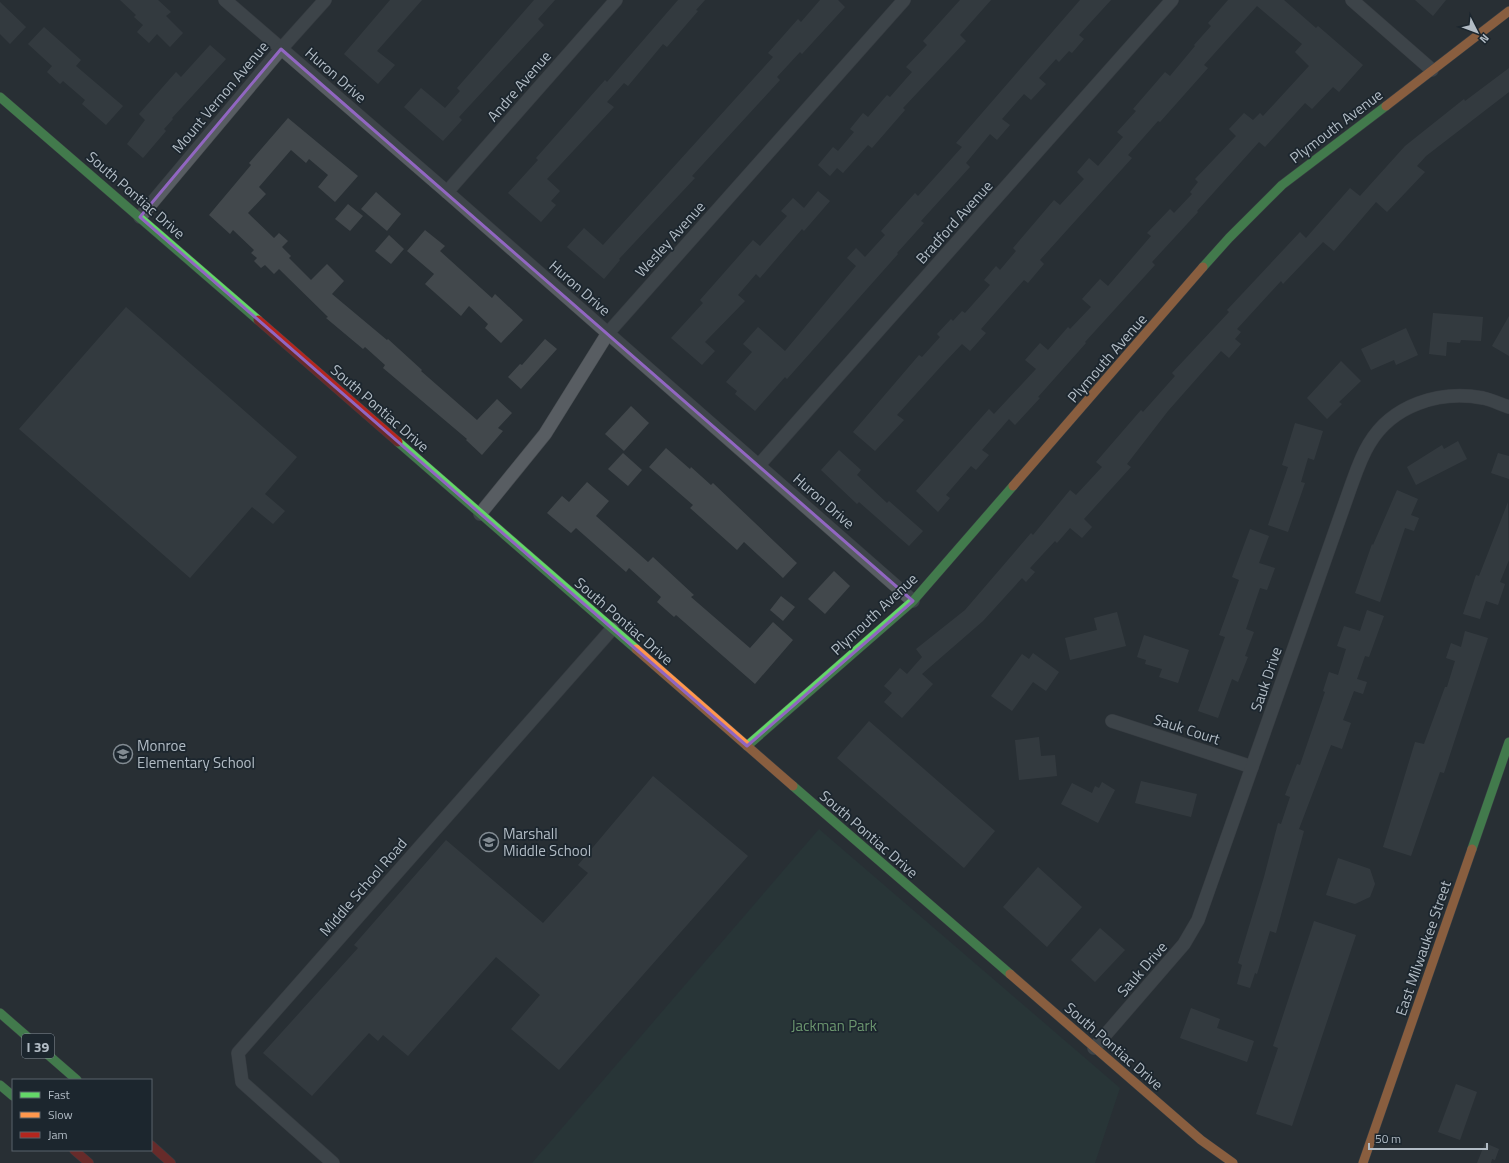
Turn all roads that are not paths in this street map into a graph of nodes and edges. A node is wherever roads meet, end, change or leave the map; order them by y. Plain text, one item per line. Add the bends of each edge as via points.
1 (225, 0) edge
2 (325, 0) edge
3 (616, 0) edge
4 (904, 0) edge
5 (1172, 0) edge
6 (1352, 0) edge
7 (1509, 11) edge
8 (281, 49) junction
9 (1432, 70) junction
10 (0, 97) edge
11 (447, 192) junction
12 (140, 217) junction
13 (608, 333) junction
14 (1509, 407) edge
15 (759, 465) junction
16 (480, 514) junction
17 (913, 601) junction
18 (612, 629) junction
19 (1112, 720) dead end
20 (1509, 742) edge
21 (747, 746) junction
22 (1252, 767) junction
23 (0, 1013) edge
24 (1094, 1048) junction
25 (75, 1079) edge
26 (0, 1085) edge
27 (12, 1095) edge
28 (152, 1146) edge
29 (75, 1151) edge
30 (89, 1163) edge
31 (171, 1163) edge
32 (333, 1163) edge
33 (1233, 1163) edge
34 (1364, 1163) edge

1 - 8 street, Huron Drive
2 - 8 street, Mount Vernon Avenue
3 - 11 street, Andre Avenue
4 - 13 street, Wesley Avenue
5 - 15 street, Bradford Avenue
6 - 9 street
7 - 9 main road, Plymouth Avenue
8 - 11 street, Huron Drive
8 - 12 street, Mount Vernon Avenue
9 - 17 main road, Plymouth Avenue via 1302,169 1265,202 1219,250
10 - 12 main road, South Pontiac Drive
11 - 13 street, Huron Drive
12 - 16 main road, South Pontiac Drive
13 - 15 street, Huron Drive
13 - 16 street, Wesley Avenue via 546,434
14 - 22 street, Sauk Drive via 1484,398 1460,395 1438,397 1421,402 1394,416 1373,438 1362,456
15 - 17 street, Huron Drive
16 - 18 main road, South Pontiac Drive
17 - 21 main road, Plymouth Avenue
18 - 21 main road, South Pontiac Drive
18 - 32 street, Middle School Road via 238,1053 242,1082
19 - 22 street, Sauk Court
20 - 34 main road, East Milwaukee Street
21 - 24 main road, South Pontiac Drive
22 - 24 street, Sauk Drive via 1198,920 1184,944
23 - 25 main road, I 39
24 - 33 main road, South Pontiac Drive via 1201,1140
26 - 27 main road
28 - 31 main road
29 - 30 main road

